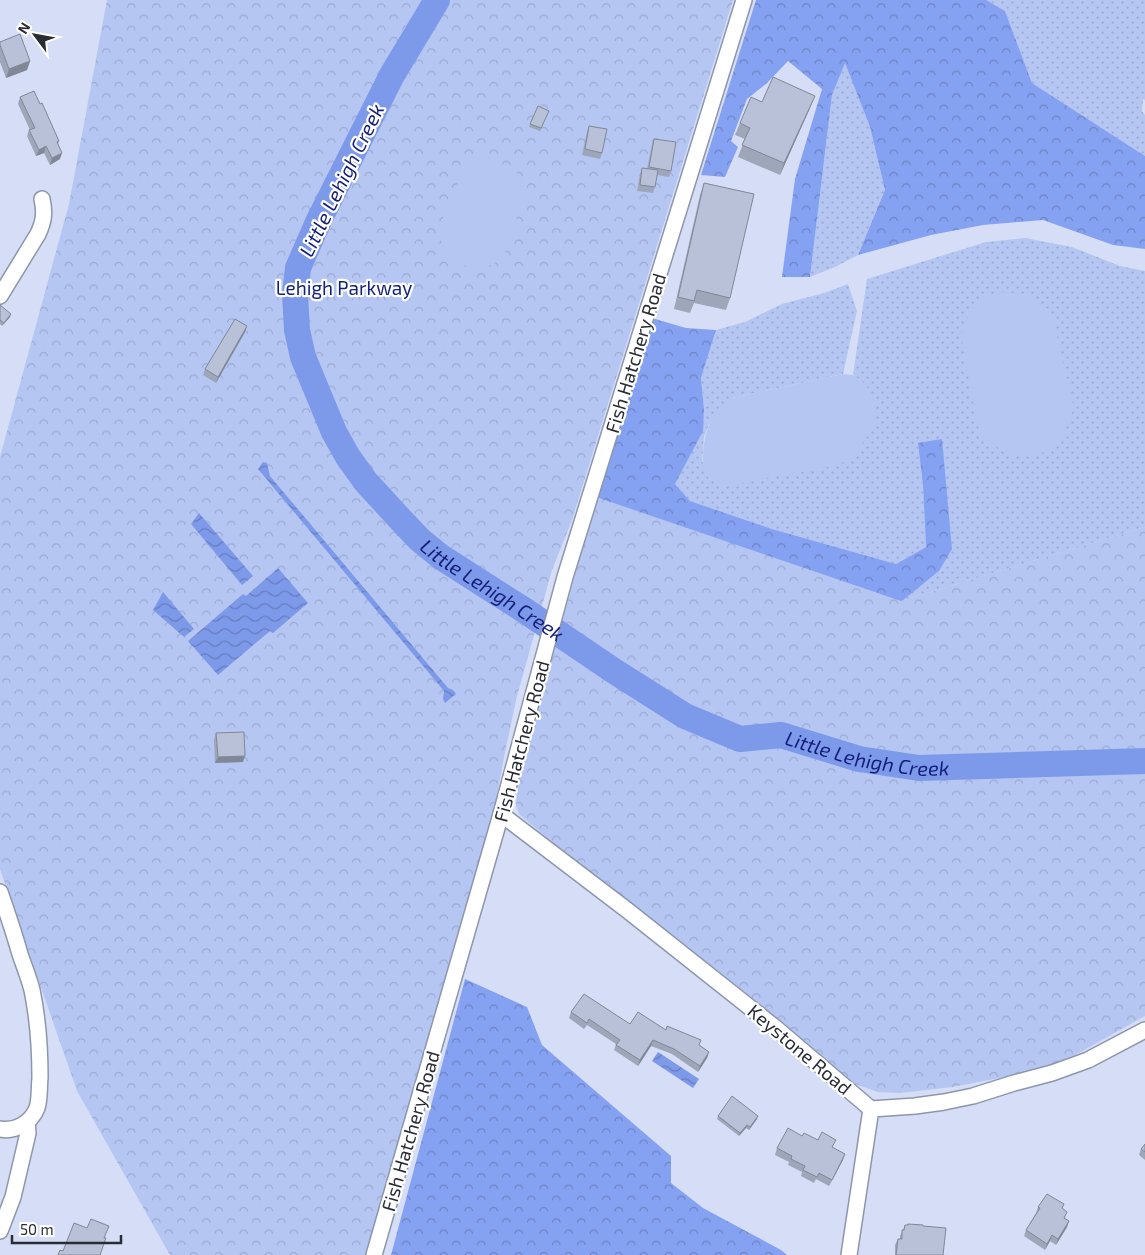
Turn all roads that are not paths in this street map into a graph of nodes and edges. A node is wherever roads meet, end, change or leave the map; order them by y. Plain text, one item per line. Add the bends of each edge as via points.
1 (744, 0) edge
2 (42, 199) dead end
3 (0, 296) edge
4 (501, 814) junction
5 (0, 892) edge
6 (1145, 1030) edge
7 (871, 1108) junction
8 (27, 1122) junction
9 (0, 1129) edge
10 (0, 1231) edge
11 (374, 1255) edge
12 (850, 1255) edge

1 - 4 street, Fish Hatchery Road via 565,577
2 - 3 street via 43,224
4 - 7 street, Keystone Road via 755,1011
4 - 11 street, Fish Hatchery Road
5 - 8 street via 32,989 38,1022 39,1090 37,1108
6 - 7 street via 1088,1060 973,1096 915,1106
7 - 12 street
8 - 9 street via 15,1129
8 - 10 street via 28,1133 15,1188

